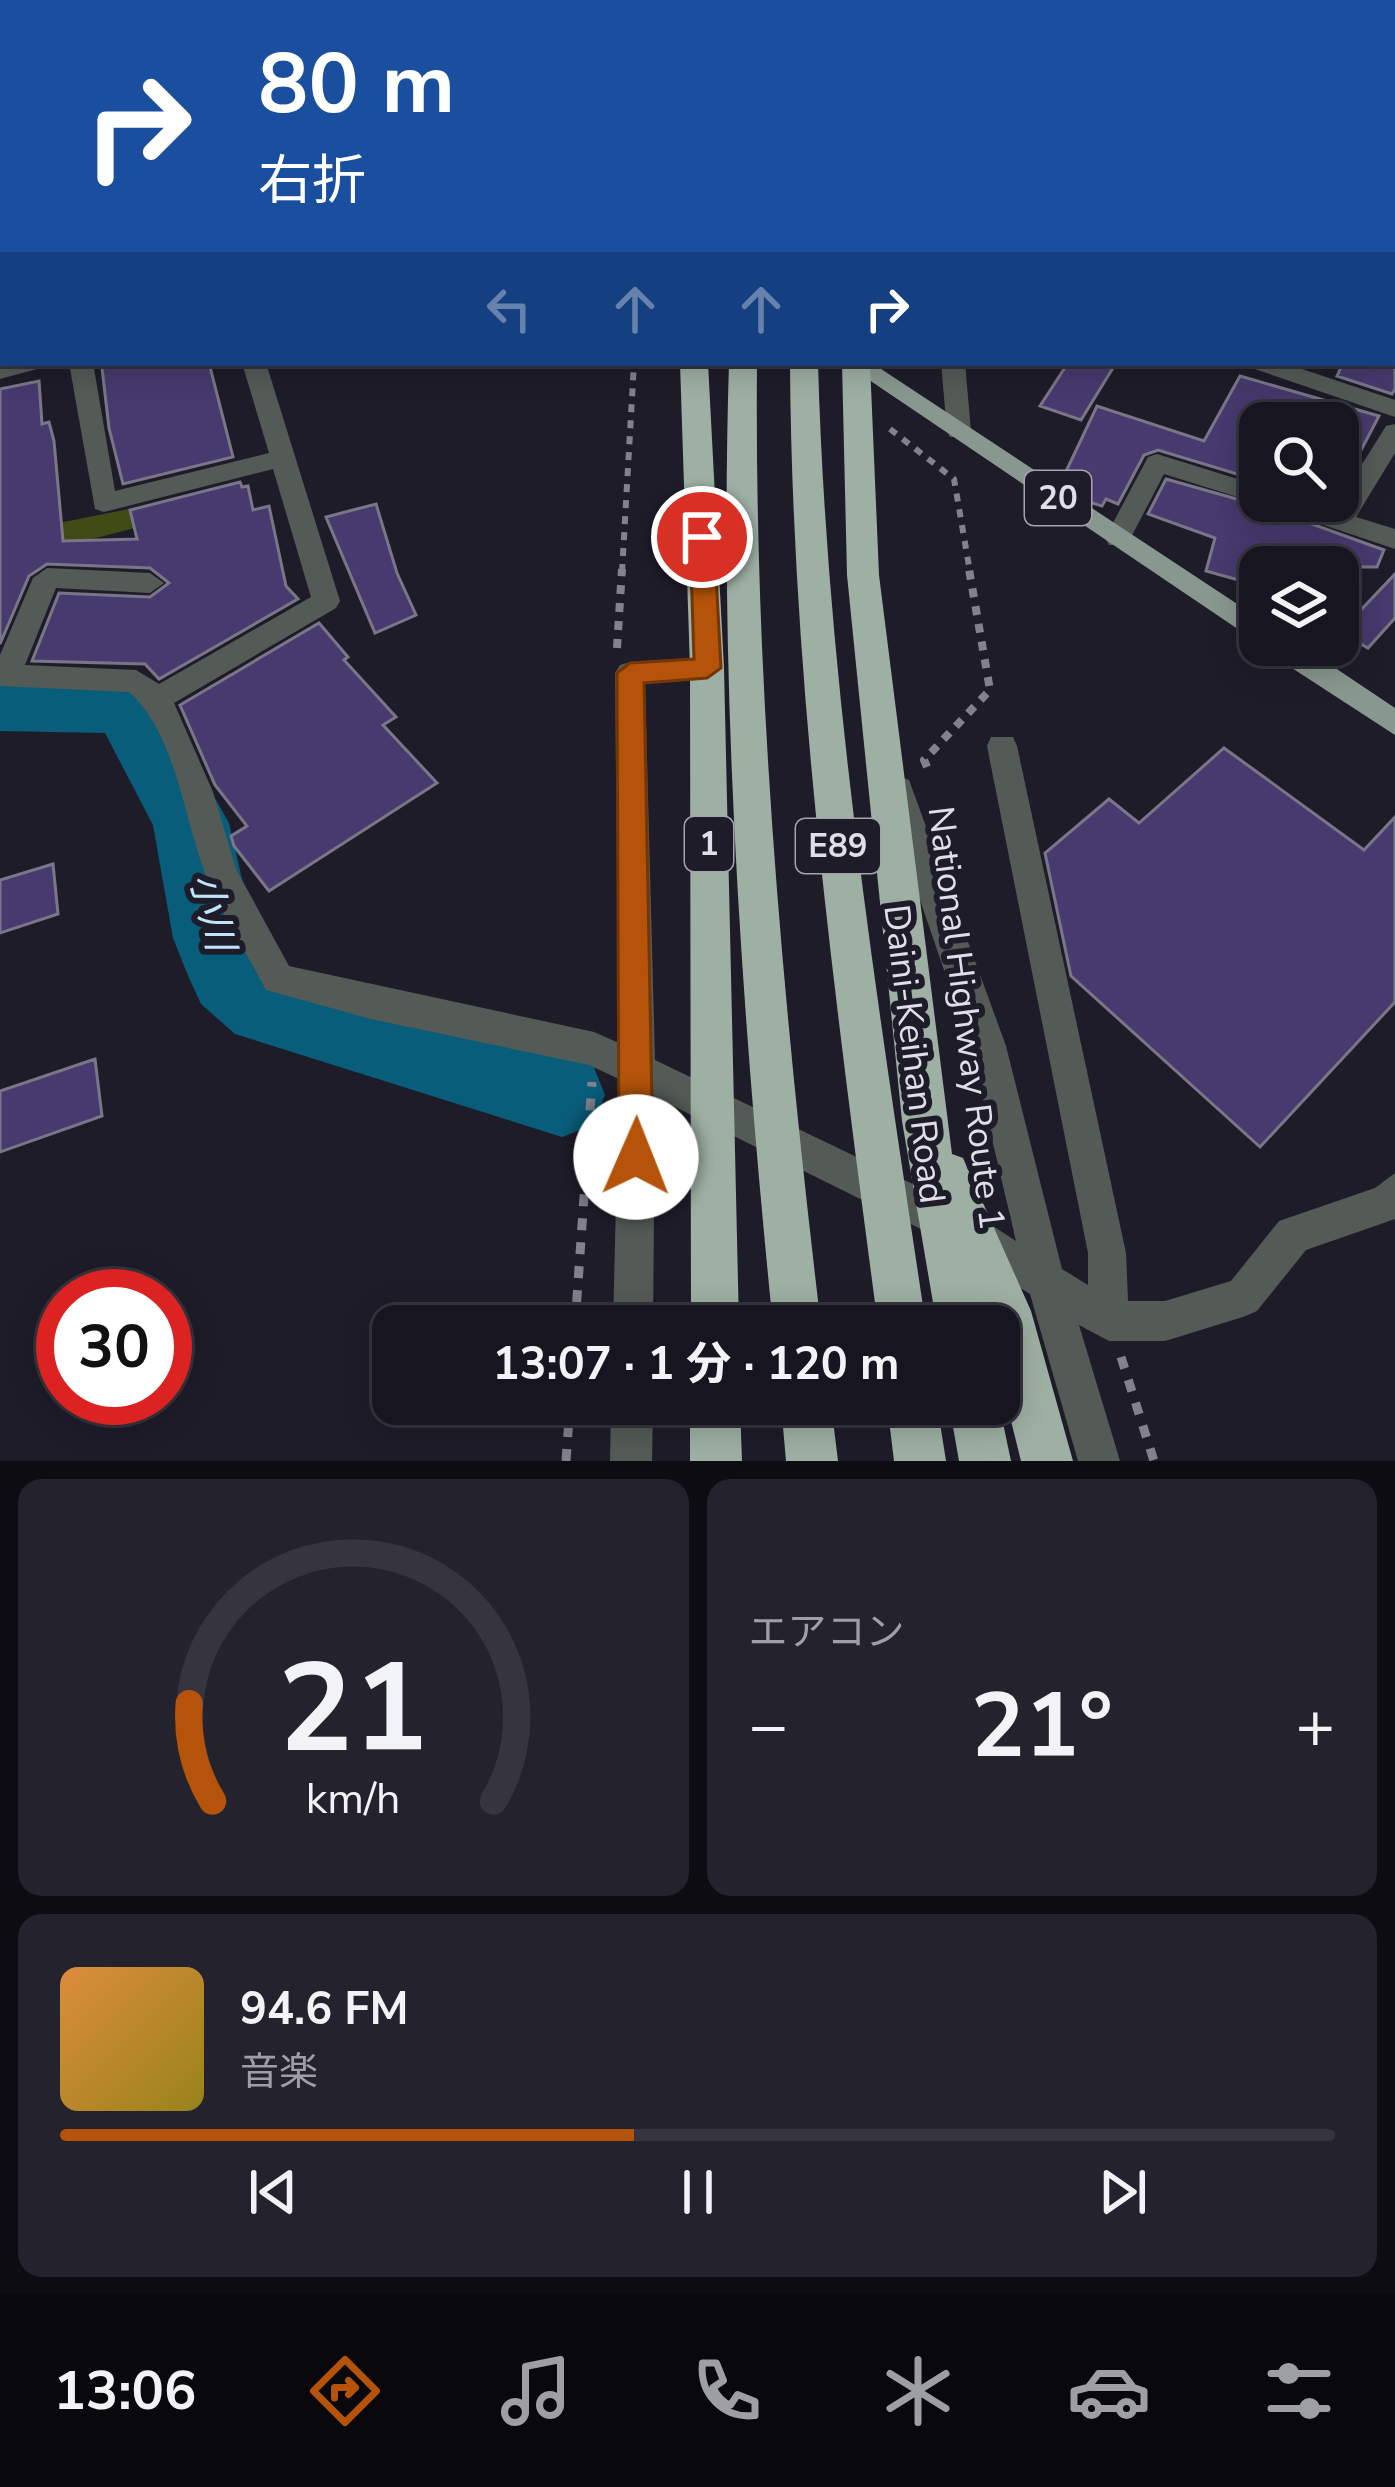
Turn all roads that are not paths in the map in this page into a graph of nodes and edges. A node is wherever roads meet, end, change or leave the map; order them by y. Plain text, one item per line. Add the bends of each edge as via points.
1 (81, 366) edge
2 (255, 366) edge
3 (694, 366) edge
4 (743, 366) edge
5 (804, 366) edge
6 (856, 366) edge
7 (861, 366) edge
8 (953, 366) edge
9 (1297, 368) edge
10 (1395, 409) edge
11 (959, 431) junction
12 (1395, 432) edge
13 (1174, 435) dead end
14 (283, 458) junction
15 (1157, 463) junction
16 (1239, 488) edge
17 (1359, 491) edge
18 (1347, 522) edge
19 (1118, 538) junction
20 (1395, 539) edge
21 (149, 583) dead end
22 (1239, 619) edge
23 (1310, 666) edge
24 (707, 668) junction
25 (3, 675) edge
26 (157, 699) junction
27 (1395, 723) edge
28 (1002, 746) dead end
29 (886, 753) junction
30 (638, 1072) junction
31 (924, 1121) junction
32 (1395, 1192) edge
33 (1047, 1286) junction
34 (633, 1305) edge
35 (715, 1305) edge
36 (795, 1305) edge
37 (899, 1305) edge
38 (957, 1305) edge
39 (1109, 1321) junction
40 (632, 1425) edge
41 (716, 1425) edge
42 (808, 1425) edge
43 (915, 1425) edge
44 (978, 1425) edge
45 (631, 1461) edge
46 (716, 1461) edge
47 (812, 1461) edge
48 (920, 1461) edge
49 (985, 1461) edge
50 (1047, 1461) edge
51 (1099, 1461) edge

1 - 14 street via 104,502
2 - 14 street
3 - 24 highway, 1
4 - 36 highway, E89 via 747,739
5 - 37 highway, Daini-Keihan Road / E89 via 824,738
6 - 29 highway, National Highway Route 1 via 863,575
7 - 11 main road, 20
8 - 11 street
9 - 10 street
11 - 19 main road, 20
12 - 17 street
13 - 15 street
14 - 26 street via 326,601
15 - 16 street
15 - 19 street
18 - 20 street
19 - 22 main road, 20
21 - 25 street via 50,569
23 - 27 main road
24 - 30 street via 630,673
24 - 35 highway, 1
25 - 26 street via 136,681
26 - 30 street via 221,872 278,979 594,1049
28 - 39 street via 1107,1252
29 - 31 highway, National Highway Route 1
29 - 33 street via 988,1046
30 - 33 street via 959,1227
30 - 34 street
31 - 38 highway, National Highway Route 1
31 - 50 highway via 1007,1311
32 - 39 street via 1387,1203 1293,1235 1244,1297 1166,1321
33 - 39 street
33 - 51 street
40 - 45 street
41 - 46 highway
42 - 47 highway
43 - 48 highway
44 - 49 highway

